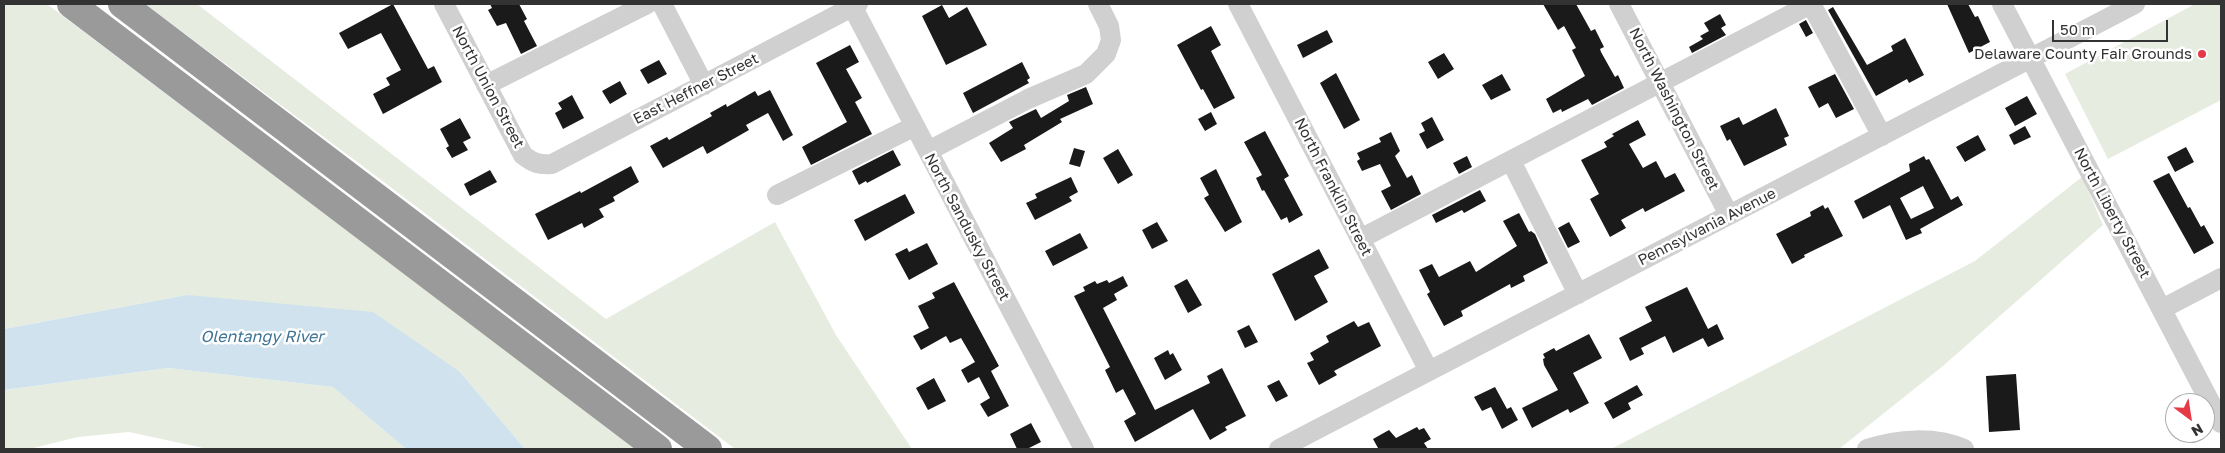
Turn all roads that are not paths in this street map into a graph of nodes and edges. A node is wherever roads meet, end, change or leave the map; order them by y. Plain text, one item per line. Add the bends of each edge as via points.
1 (71, 4) edge
2 (122, 4) edge
3 (444, 4) edge
4 (647, 4) edge
5 (662, 4) edge
6 (1098, 4) edge
7 (1238, 4) edge
8 (1619, 4) edge
9 (1811, 4) edge
10 (2002, 4) edge
11 (2135, 4) edge
12 (854, 5) edge
13 (2031, 58) junction
14 (1660, 82) junction
15 (704, 85) junction
16 (486, 86) junction
17 (915, 126) junction
18 (1882, 136) junction
19 (928, 151) junction
20 (1510, 162) junction
21 (538, 164) joint
22 (777, 195) dead end
23 (1729, 215) junction
24 (1360, 239) junction
25 (2221, 278) edge
26 (1578, 294) junction
27 (2162, 309) junction
28 (1429, 371) junction
29 (2221, 423) edge
30 (658, 449) edge
31 (708, 449) edge
32 (1084, 449) edge
33 (1279, 449) edge
34 (1867, 449) edge
35 (1964, 449) edge

1 - 30 highway
2 - 31 highway
3 - 16 street, North Union Street
4 - 16 street
5 - 15 street
6 - 19 street via 1109,26 1111,40 1106,54 1086,74 1028,99
7 - 24 street, North Franklin Street
8 - 14 street, North Washington Street
9 - 14 street
9 - 18 street
10 - 13 street, North Liberty Street
11 - 13 street, Pennsylvania Avenue
12 - 15 street, East Heffner Street
12 - 17 street, North Sandusky Street
13 - 18 street, Pennsylvania Avenue
13 - 27 street, North Liberty Street
14 - 20 street
14 - 23 street, North Washington Street
15 - 21 street, East Heffner Street via 552,164
16 - 21 street, North Union Street via 523,155
17 - 19 street, North Sandusky Street
17 - 22 street
18 - 23 street, Pennsylvania Avenue
19 - 32 street, North Sandusky Street
20 - 24 street
20 - 26 street
23 - 26 street, Pennsylvania Avenue
24 - 28 street, North Franklin Street
25 - 27 street
26 - 28 street, Pennsylvania Avenue
27 - 29 street, North Liberty Street
28 - 33 street, Pennsylvania Avenue
34 - 35 street via 1910,440 1936,441

